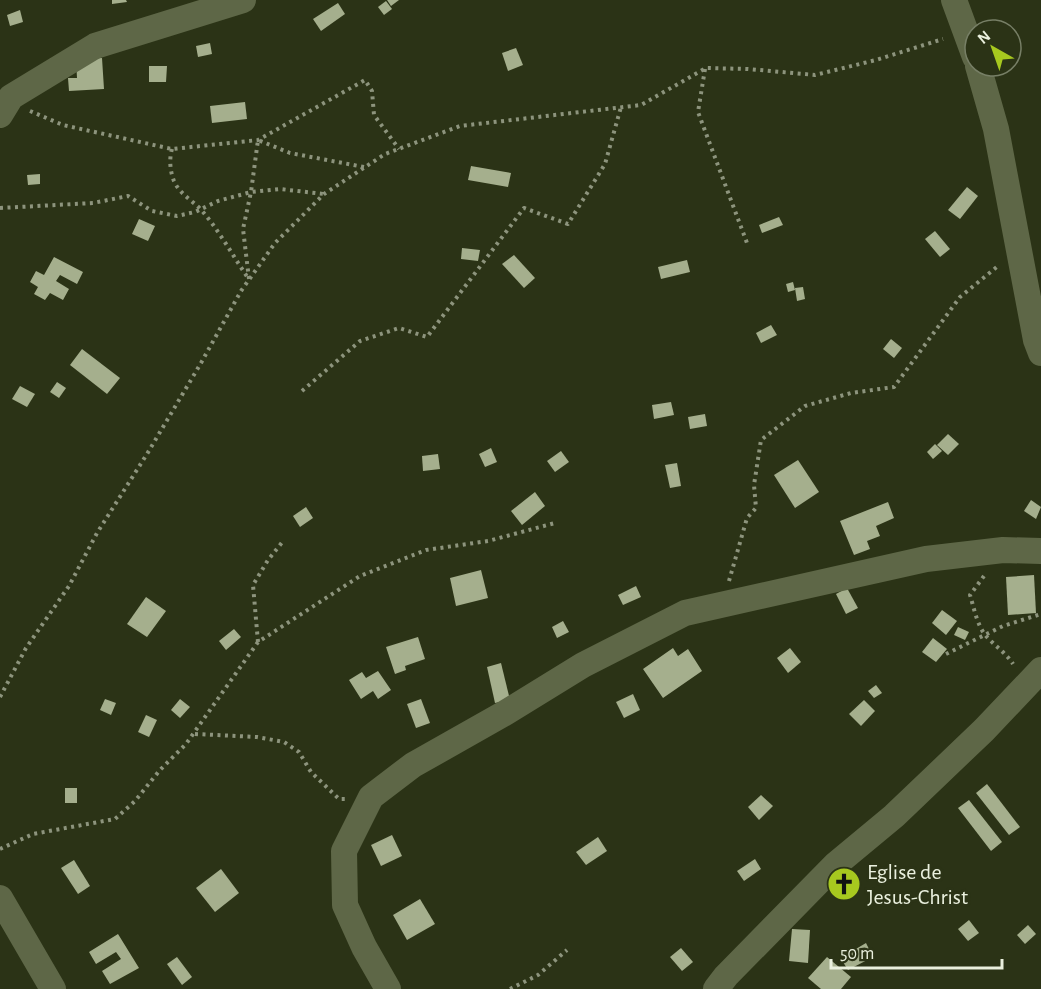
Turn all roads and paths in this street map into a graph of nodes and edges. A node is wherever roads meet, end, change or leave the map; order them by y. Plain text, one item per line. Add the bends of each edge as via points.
1 (243, 0) edge
2 (954, 0) edge
3 (963, 24) edge
4 (963, 49) edge
5 (705, 68) junction
6 (981, 78) edge
7 (5, 106) edge
8 (621, 107) junction
9 (258, 140) junction
10 (172, 149) junction
11 (399, 149) junction
12 (365, 167) junction
13 (251, 192) junction
14 (324, 194) junction
15 (0, 208) edge
16 (201, 209) junction
17 (747, 243) dead end
18 (1020, 249) junction
19 (249, 280) junction
20 (1041, 353) edge
21 (302, 391) dead end
22 (555, 523) dead end
23 (284, 540) dead end
24 (1003, 550) junction
25 (1041, 550) edge
26 (722, 604) junction
27 (1041, 614) edge
28 (985, 634) junction
29 (258, 642) junction
30 (946, 654) dead end
31 (1034, 677) edge
32 (0, 697) edge
33 (194, 734) junction
34 (371, 797) junction
35 (0, 849) edge
36 (0, 898) edge
37 (567, 950) dead end
38 (52, 989) edge
39 (388, 989) edge
40 (510, 989) edge
41 (716, 989) edge

1 - 7 street via 94,46
2 - 3 street
4 - 5 path via 944,39 815,75
5 - 8 path via 641,105
5 - 17 path via 698,112
6 - 18 street via 996,129
7 - 10 path via 14,104 63,125
8 - 11 path via 460,126
8 - 21 path via 605,164 568,224 524,208 427,337 399,328 360,341
9 - 10 path
9 - 11 path via 365,80 372,90 374,115
9 - 12 path via 291,153
9 - 13 path
10 - 16 path via 169,159 174,181 188,200
11 - 12 path
12 - 14 path
13 - 14 path via 280,189
13 - 16 path
13 - 19 path via 243,229
14 - 19 path via 275,243
15 - 16 path via 93,203 128,196 152,211 177,216
16 - 19 path
18 - 20 street
18 - 26 path via 960,297 894,387 851,393 805,406 761,440 754,485 756,508 747,519
19 - 32 path
22 - 29 path via 488,542 426,550 360,576
23 - 29 path via 254,585
24 - 25 street
24 - 26 street via 926,559
24 - 28 path via 970,595
26 - 34 street via 686,613 583,665 413,765
27 - 28 path
28 - 30 path
28 - 31 path
29 - 33 path
31 - 41 street via 894,816 836,866
33 - 34 path via 284,742 299,752 311,772 339,799
33 - 35 path via 115,819 33,834
34 - 39 street via 344,851 345,905
36 - 38 street
37 - 40 path via 538,975

